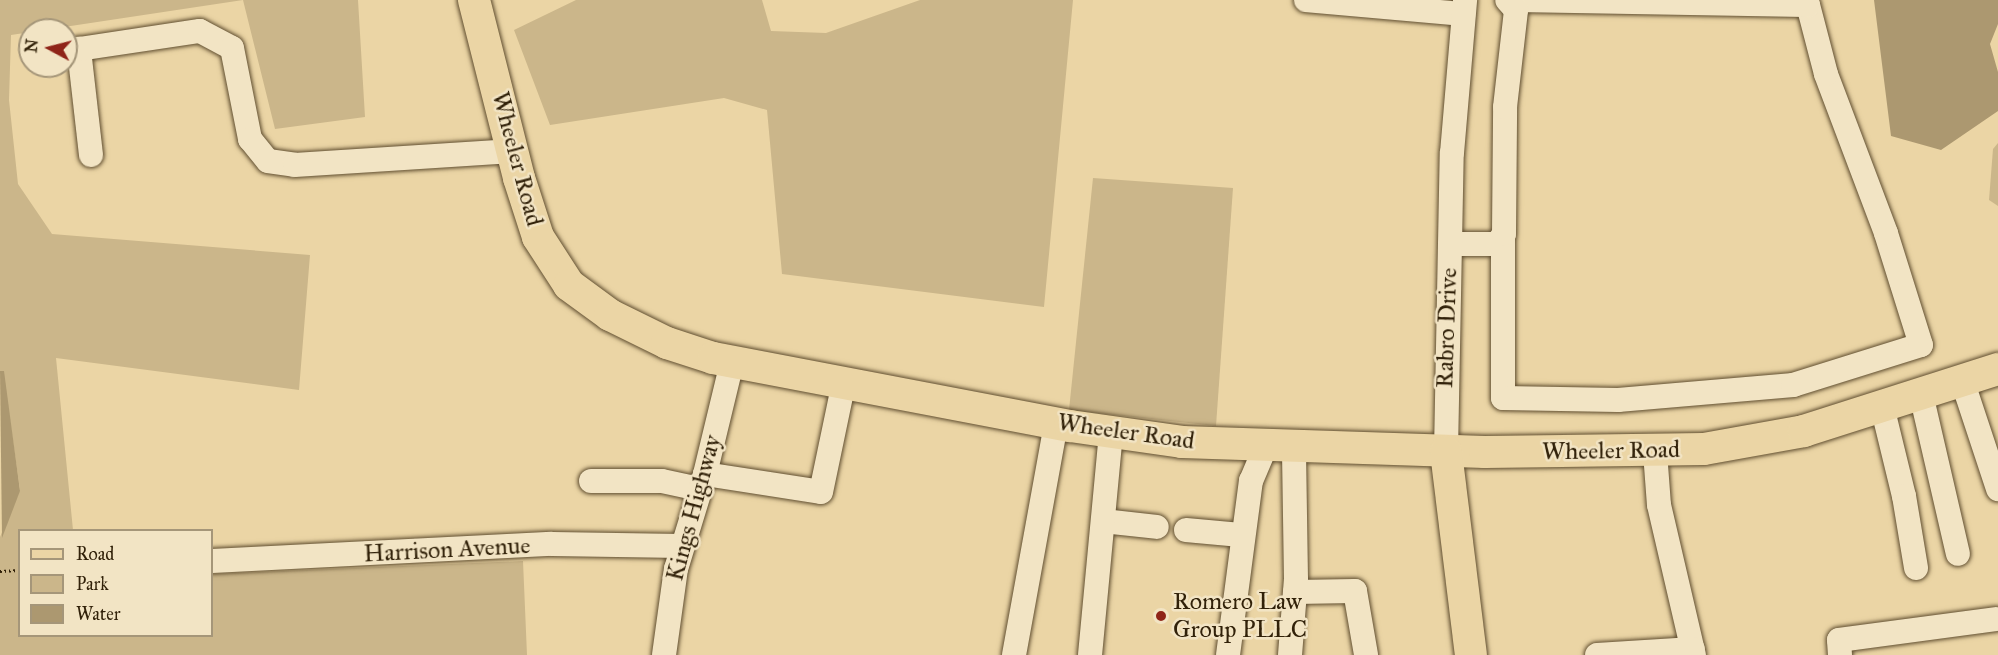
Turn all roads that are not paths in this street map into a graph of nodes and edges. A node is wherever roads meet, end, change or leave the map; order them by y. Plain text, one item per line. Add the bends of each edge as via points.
1 (474, 0) edge
2 (1306, 0) edge
3 (1507, 0) edge
4 (1514, 0) edge
5 (1396, 4) edge
6 (1464, 7) edge
7 (513, 151) junction
8 (91, 155) dead end
9 (1503, 239) junction
10 (1450, 244) junction
11 (732, 362) junction
12 (1998, 369) edge
13 (1962, 381) junction
14 (844, 382) junction
15 (1921, 394) junction
16 (1882, 406) junction
17 (1056, 423) junction
18 (1111, 432) junction
19 (1280, 447) junction
20 (1446, 452) junction
21 (1655, 452) junction
22 (591, 482) dead end
23 (702, 482) junction
24 (1998, 489) edge
25 (1103, 521) junction
26 (1157, 527) dead end
27 (1186, 530) dead end
28 (1242, 535) junction
29 (682, 546) junction
30 (1958, 554) dead end
31 (213, 561) edge
32 (1916, 568) dead end
33 (1295, 592) junction
34 (1996, 619) dead end
35 (1693, 652) edge
36 (664, 655) edge
37 (1014, 655) edge
38 (1090, 655) edge
39 (1228, 655) edge
40 (1290, 655) edge
41 (1366, 655) edge
42 (1471, 655) edge
43 (1597, 655) edge
44 (1840, 655) edge

1 - 7 main road, Wheeler Road
2 - 5 street
3 - 9 street via 1516,10 1505,107
4 - 9 street via 1808,5 1826,74 1886,233 1921,345 1793,386 1618,400 1503,399
5 - 6 street
6 - 10 street, Rabro Drive
7 - 8 street via 295,165 268,161 250,139 232,48 200,31 79,49
7 - 11 main road, Wheeler Road via 538,237 569,285 610,315 667,343
9 - 10 street via 1493,244
10 - 20 street, Rabro Drive
11 - 14 main road, Wheeler Road
11 - 23 street, Kings Highway
12 - 13 main road, Wheeler Road
13 - 15 main road, Wheeler Road
13 - 24 street
14 - 17 main road, Wheeler Road
14 - 23 street via 820,492
15 - 16 main road, Wheeler Road
15 - 30 street
16 - 21 main road, Wheeler Road via 1804,431 1704,449
16 - 32 street via 1904,495
17 - 18 main road, Wheeler Road
17 - 37 street
18 - 19 main road, Wheeler Road via 1182,442
18 - 25 street
19 - 20 main road, Wheeler Road
19 - 28 street via 1251,481
19 - 33 street
20 - 21 main road, Wheeler Road
20 - 42 main road, Rabro Drive
21 - 35 street via 1659,505
22 - 23 street
23 - 29 street, Kings Highway
25 - 26 street
25 - 38 street
27 - 28 street
28 - 39 street
29 - 31 street, Harrison Avenue via 552,544
29 - 36 street, Kings Highway via 671,593
33 - 40 street
33 - 41 street via 1355,591
34 - 44 street via 1839,640
35 - 43 street

